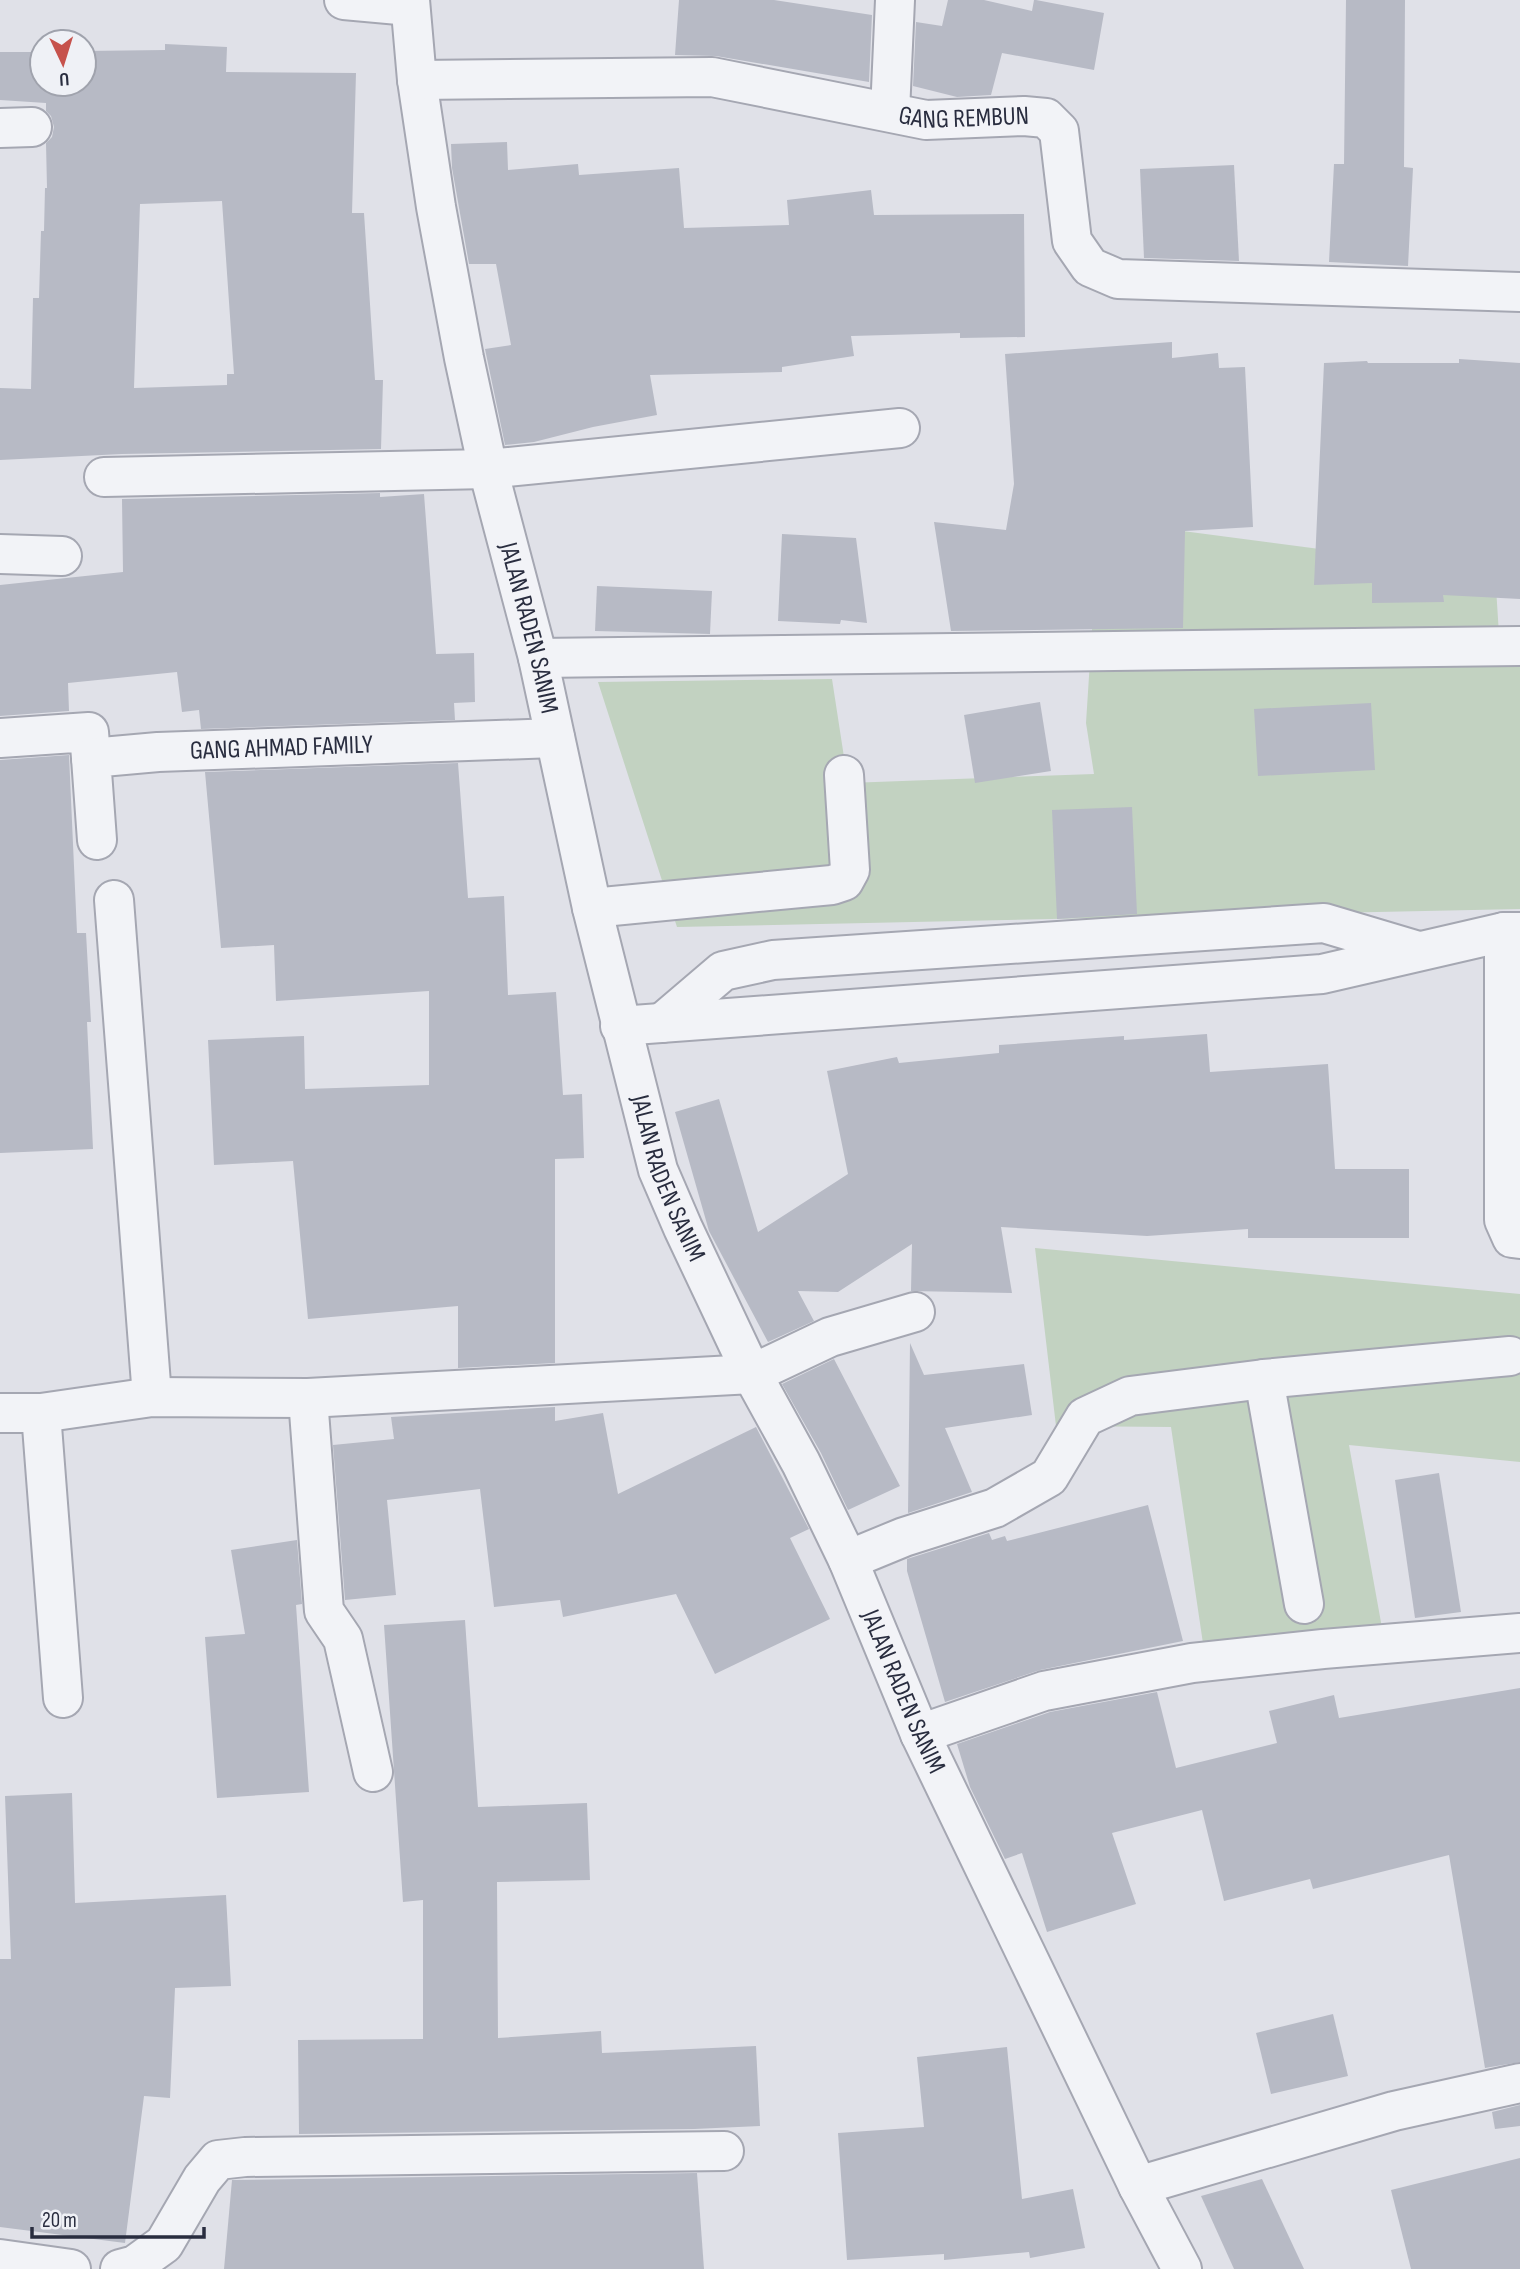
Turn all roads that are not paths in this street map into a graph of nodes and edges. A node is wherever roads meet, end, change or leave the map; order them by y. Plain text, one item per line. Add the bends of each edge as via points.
1 (344, 0) edge
2 (895, 0) edge
3 (410, 3) edge
4 (417, 80) junction
5 (890, 112) junction
6 (1520, 292) edge
7 (900, 428) dead end
8 (488, 469) junction
9 (104, 477) dead end
10 (0, 554) edge
11 (62, 556) dead end
12 (1520, 646) edge
13 (538, 658) junction
14 (0, 738) edge
15 (555, 738) junction
16 (91, 758) junction
17 (844, 775) dead end
18 (97, 840) dead end
19 (114, 900) dead end
20 (592, 908) junction
21 (1512, 932) edge
22 (1421, 952) junction
23 (662, 1023) junction
24 (620, 1026) junction
25 (1520, 1239) edge
26 (915, 1312) dead end
27 (1510, 1356) dead end
28 (752, 1374) junction
29 (1264, 1380) junction
30 (152, 1397) junction
31 (308, 1398) junction
32 (0, 1413) edge
33 (41, 1413) junction
34 (848, 1560) junction
35 (1304, 1604) dead end
36 (1520, 1633) edge
37 (63, 1698) dead end
38 (920, 1734) junction
39 (373, 1772) dead end
40 (1520, 2083) edge
41 (724, 2151) dead end
42 (1138, 2186) junction
43 (0, 2259) edge
44 (71, 2269) edge
45 (120, 2269) edge
46 (1182, 2269) edge

1 - 3 street
2 - 5 street
3 - 4 street, JALAN RADEN SANIM
4 - 5 street, GANG REMBUN via 712,77
4 - 8 street, JALAN RADEN SANIM via 440,232
5 - 6 street, GANG REMBUN via 926,120 1046,118 1059,131 1072,241 1090,267 1118,279
7 - 8 street
8 - 9 street
8 - 13 street, JALAN RADEN SANIM
10 - 11 street
12 - 13 street
13 - 15 street, JALAN RADEN SANIM
14 - 16 street via 89,732
15 - 16 street, GANG AHMAD FAMILY
15 - 20 street, JALAN RADEN SANIM
16 - 18 street
17 - 20 street via 850,870 844,881 832,886
19 - 30 street
20 - 24 street, JALAN RADEN SANIM
21 - 22 street
21 - 25 street via 1504,1220 1512,1238
22 - 23 street via 1322,974
22 - 23 street via 1324,923 773,960 723,971
23 - 24 street
24 - 28 street, JALAN RADEN SANIM via 658,1170
26 - 28 street via 830,1337
27 - 29 street
28 - 31 street
28 - 34 street, JALAN RADEN SANIM
29 - 34 street via 1130,1396 1085,1417 1049,1477 995,1508
29 - 35 street
30 - 31 street
30 - 33 street
31 - 39 street via 324,1611 343,1639
32 - 33 street
33 - 37 street
34 - 38 street, JALAN RADEN SANIM
36 - 38 street via 1192,1663 1044,1691
38 - 42 street, JALAN RADEN SANIM
40 - 42 street via 1394,2111
41 - 45 street via 218,2160 164,2244 135,2265
42 - 46 street, JALAN RADEN SANIM
43 - 44 street

